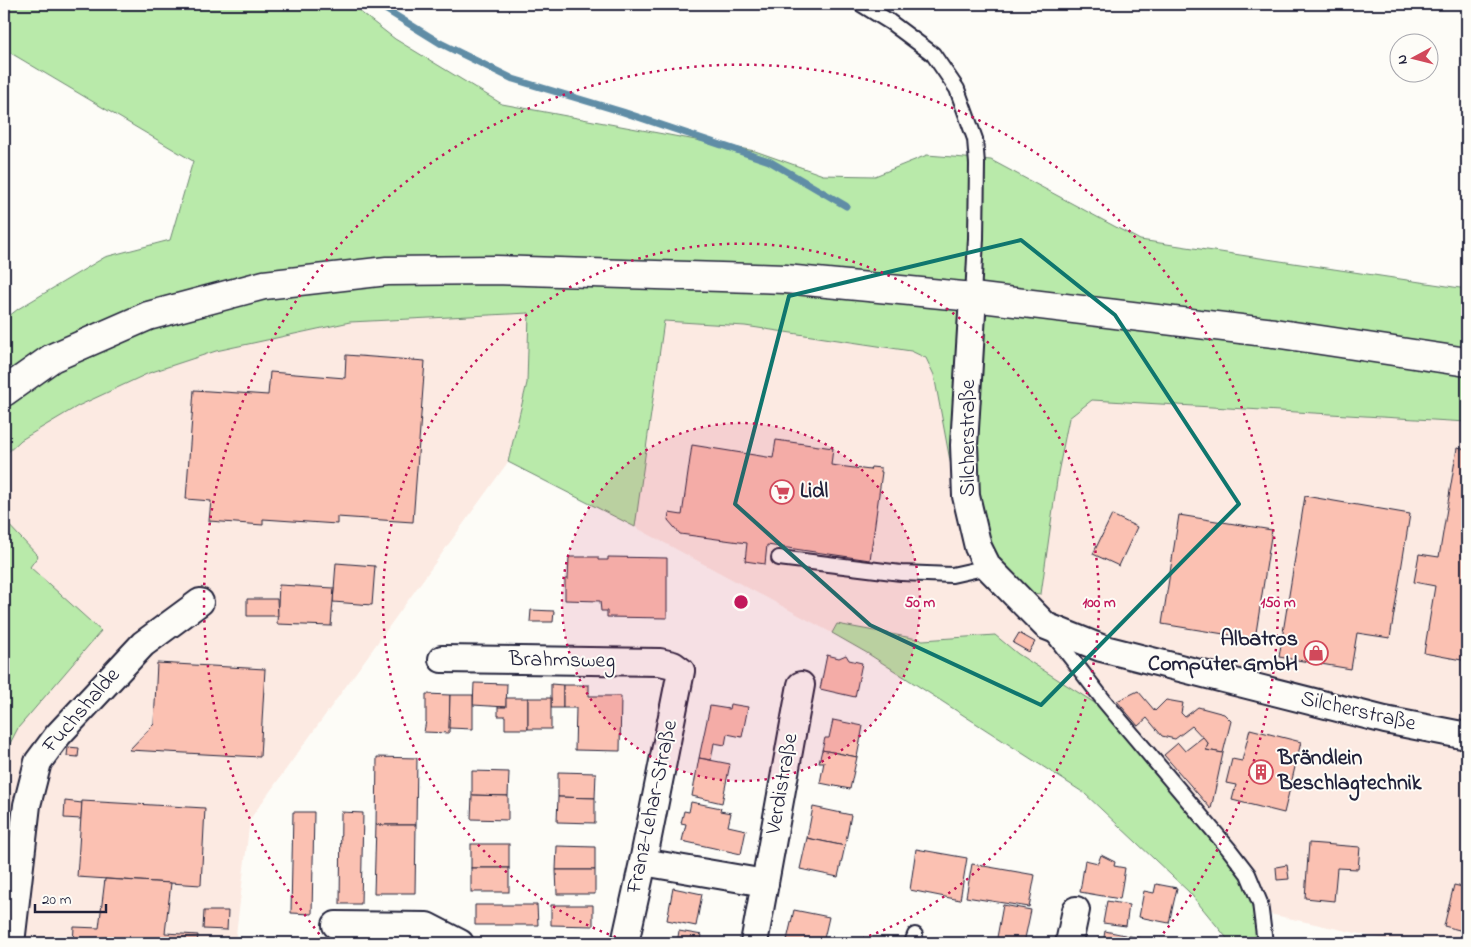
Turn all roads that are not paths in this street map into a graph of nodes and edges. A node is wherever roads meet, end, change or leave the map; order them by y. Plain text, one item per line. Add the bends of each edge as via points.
1 (861, 4) edge
2 (973, 297) junction
3 (1467, 362) edge
4 (4, 392) edge
5 (779, 558) dead end
6 (988, 566) junction
7 (200, 602) dead end
8 (1046, 626) junction
9 (442, 659) dead end
10 (681, 671) joint
11 (801, 685) dead end
12 (1467, 736) edge
13 (643, 862) junction
14 (765, 883) junction
15 (1076, 910) dead end
16 (336, 925) dead end
17 (11, 943) edge
18 (460, 943) edge
19 (625, 943) edge
20 (754, 943) edge
21 (1069, 943) edge
22 (1265, 943) edge

1 - 2 lane via 933,54 957,89 975,139 977,164
2 - 3 main road via 1274,333
2 - 4 main road via 777,278 388,270 264,285 148,316 52,358
2 - 6 street, Silcherstraße via 964,445 966,496 978,548
5 - 6 lane via 952,575
6 - 8 street, Silcherstraße
7 - 17 street, Fuchshalde via 142,644 58,735 38,762 27,805
8 - 12 street, Silcherstraße via 1102,648 1385,720
8 - 22 lane via 1248,874 1260,903
9 - 10 street, Brahmsweg via 660,662
10 - 13 street, Franz-Lehar-Straße
11 - 14 street, Verdistraße
13 - 14 street
13 - 19 street, Franz-Lehar-Straße
14 - 20 street, Verdistraße
15 - 21 street
16 - 18 street via 428,926

